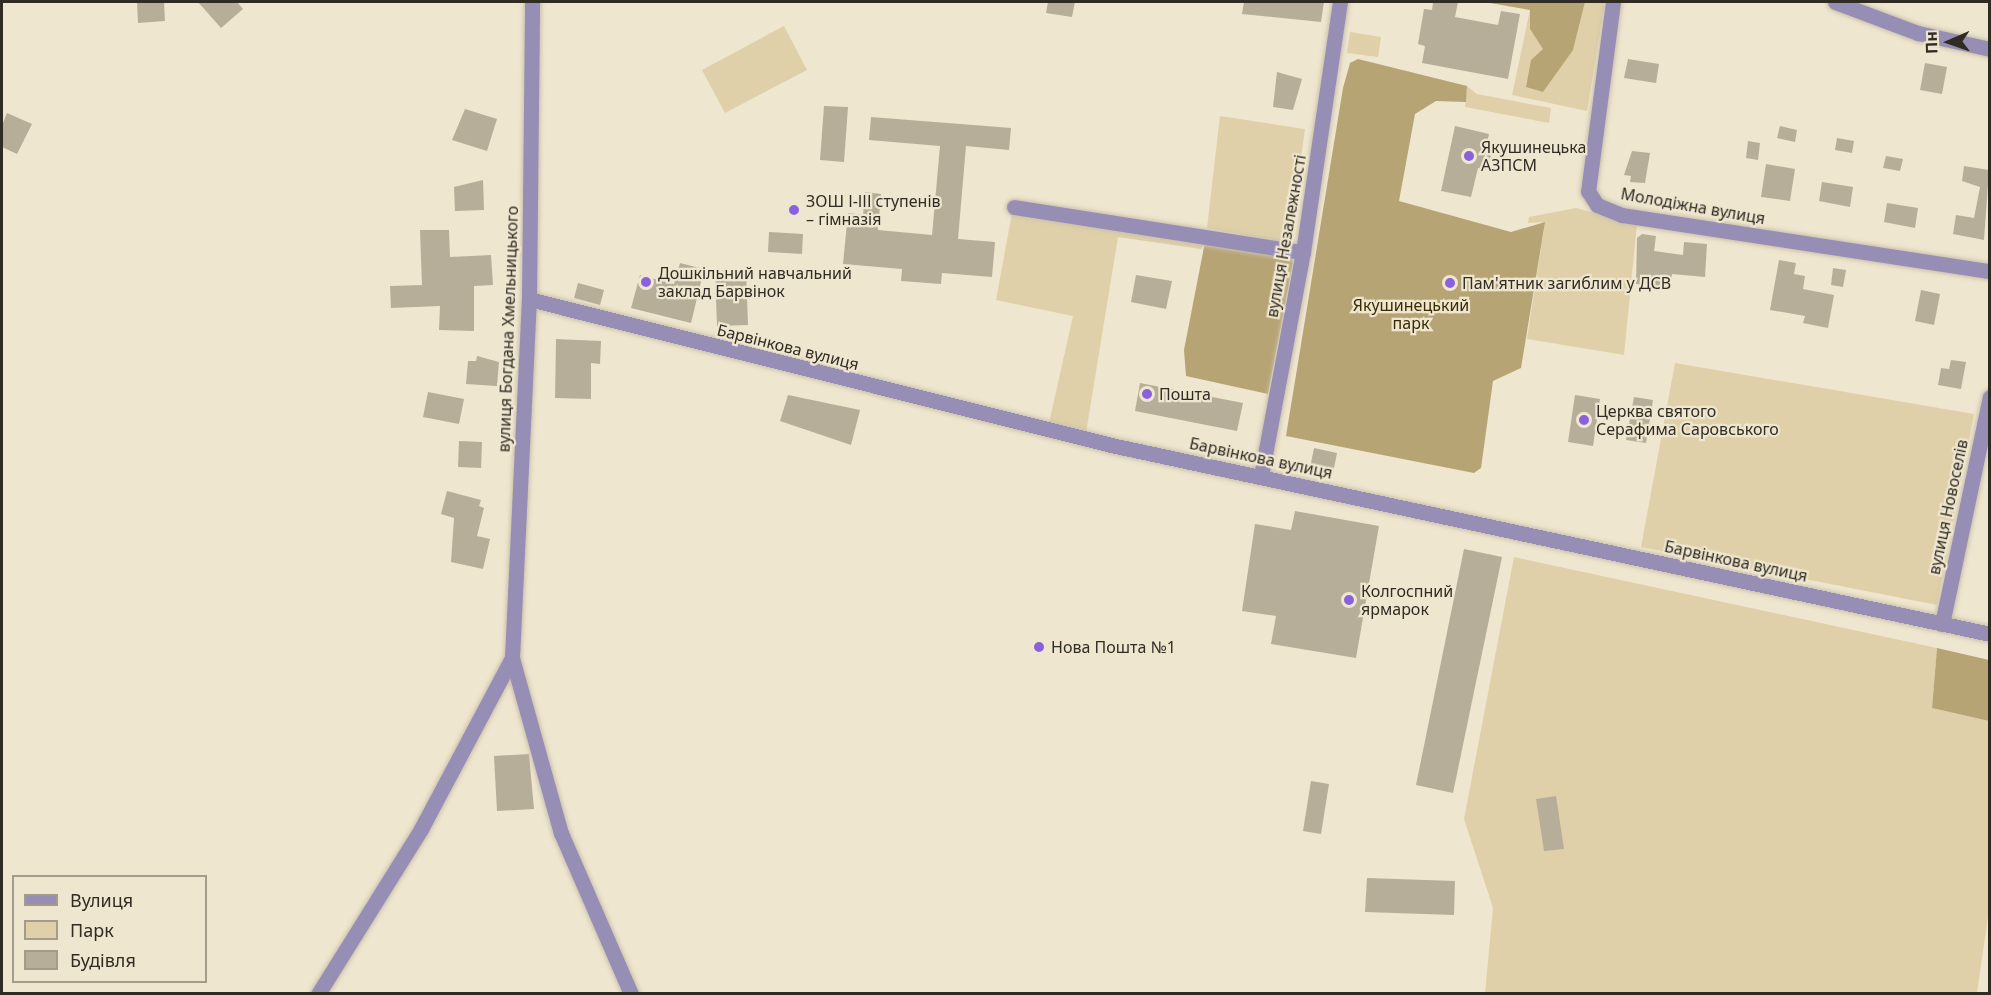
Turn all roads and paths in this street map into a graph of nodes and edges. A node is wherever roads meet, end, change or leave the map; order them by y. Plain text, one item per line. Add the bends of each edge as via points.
1 (532, 2) edge
2 (1340, 2) edge
3 (1613, 2) edge
4 (1835, 2) edge
5 (1989, 50) edge
6 (1014, 207) dead end
7 (1303, 252) junction
8 (1989, 271) edge
9 (529, 299) junction
10 (1989, 397) edge
11 (1261, 476) junction
12 (1942, 624) junction
13 (1989, 634) edge
14 (512, 658) junction
15 (318, 993) edge
16 (631, 993) edge

1 - 9 street, вулиця Богдана Хмельницького
2 - 7 street, вулиця Незалежності
3 - 8 street, Молодіжна вулиця via 1588,191 1597,205 1622,215
4 - 5 street via 1908,30
6 - 7 street
7 - 11 street, вулиця Незалежності
9 - 11 street, Барвінкова вулиця via 975,413
9 - 14 street, вулиця Богдана Хмельницького
10 - 12 street, вулиця Новоселів
11 - 12 street, Барвінкова вулиця
12 - 13 street, Барвінкова вулиця
14 - 15 street, вулиця Богдана Хмельницького via 421,829
14 - 16 street, вулиця Богдана Хмельницького via 561,833

